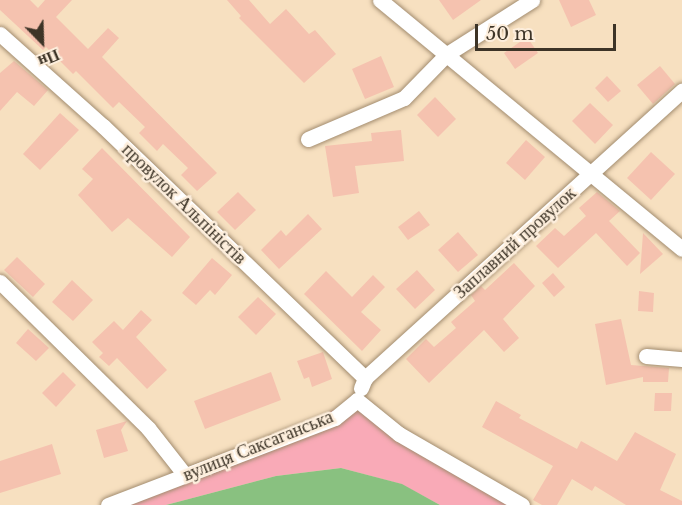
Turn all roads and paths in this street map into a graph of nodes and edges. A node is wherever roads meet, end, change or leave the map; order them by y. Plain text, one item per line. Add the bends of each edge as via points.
1 (380, 0) edge
2 (532, 0) edge
3 (0, 34) edge
4 (447, 54) junction
5 (682, 91) edge
6 (308, 140) dead end
7 (593, 172) junction
8 (682, 249) edge
9 (0, 282) edge
10 (645, 356) dead end
11 (682, 359) edge
12 (365, 378) junction
13 (357, 400) junction
14 (185, 475) junction
15 (108, 505) edge
16 (522, 505) edge

1 - 4 street
2 - 4 street
3 - 12 street, провулок Альпіністів via 103,126
4 - 6 street via 404,98
4 - 7 street
5 - 7 street, Заплавний провулок
7 - 8 street
7 - 12 street, Заплавний провулок
9 - 14 street via 140,420
10 - 11 street
12 - 13 street, Заплавний провулок
13 - 14 street, вулиця Саксаганська via 335,418
13 - 16 street via 399,434
14 - 15 street, вулиця Саксаганська

